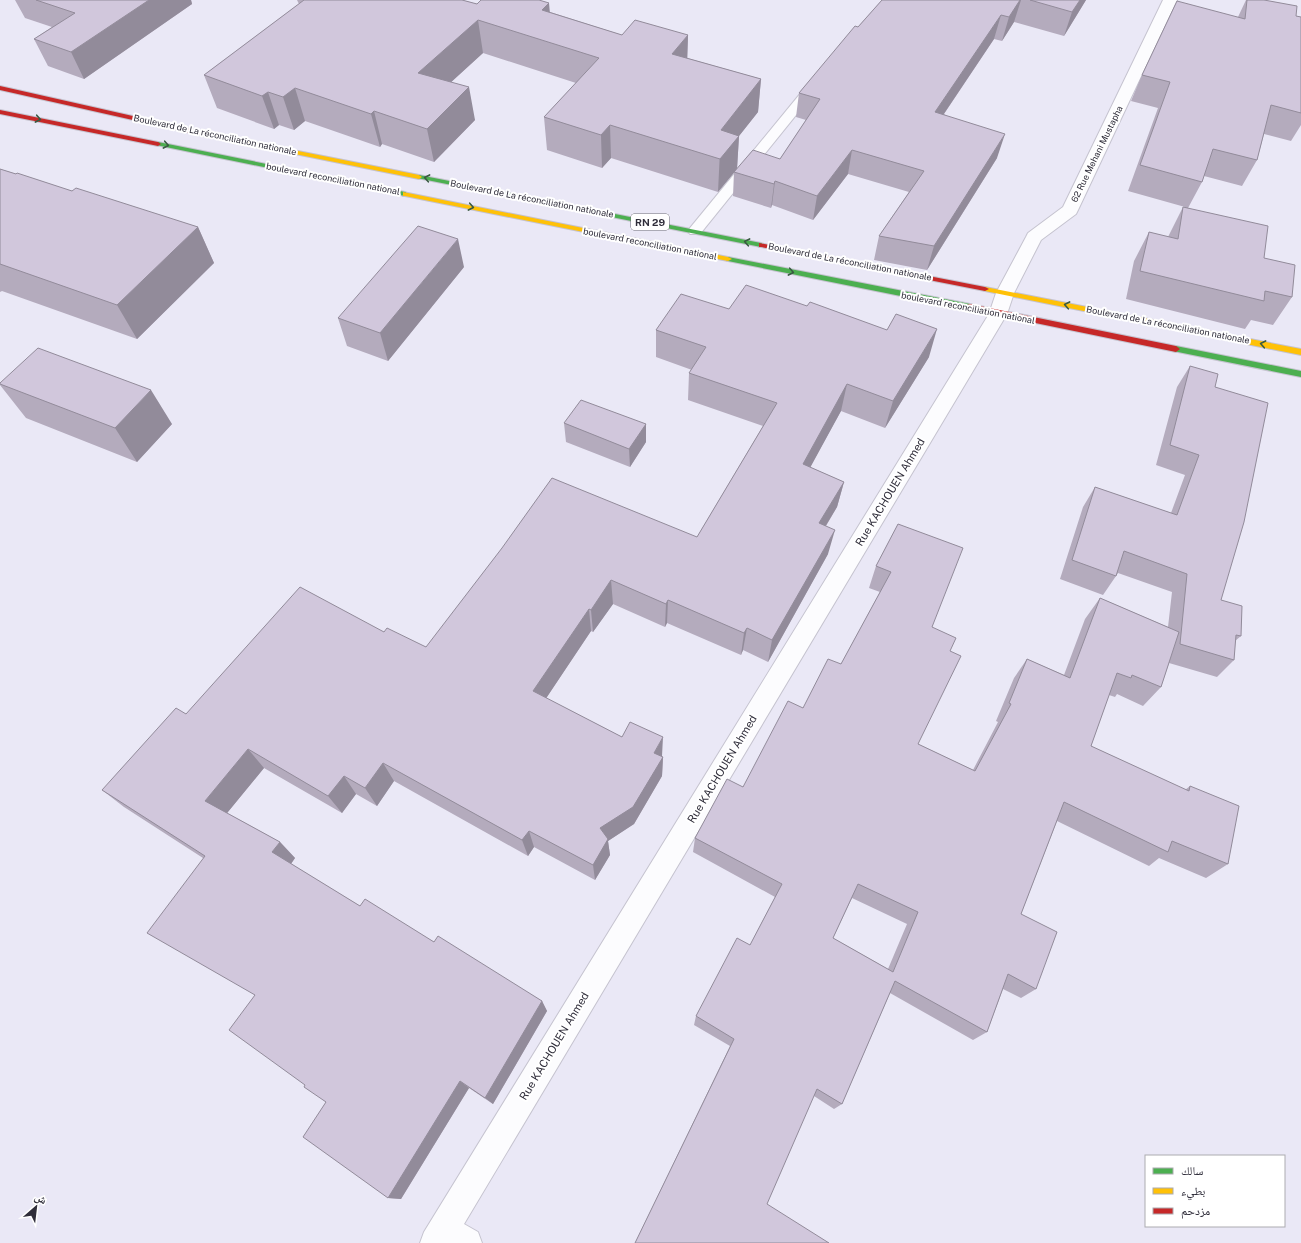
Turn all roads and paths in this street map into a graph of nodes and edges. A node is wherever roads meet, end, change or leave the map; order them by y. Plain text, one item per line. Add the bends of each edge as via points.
1 (1170, 0) edge
2 (819, 79) edge
3 (0, 88) edge
4 (0, 112) edge
5 (696, 231) junction
6 (1001, 304) junction
7 (1301, 352) edge
8 (1301, 374) edge
9 (448, 1238) edge

1 - 6 street, 62 Rue Mehani Mustapha via 1070,210 1034,237
2 - 5 lane
5 -> 3 highway, Boulevard de La réconciliation nationale / RN 29 via 171,128
4 -> 6 highway, boulevard reconciliation national / RN 29
6 -> 5 highway, Boulevard de La réconciliation nationale / RN 29
7 -> 6 highway, Boulevard de La réconciliation nationale / RN 29
6 - 8 highway, boulevard reconciliation national / RN 29
6 - 9 street, Rue KACHOUEN Ahmed

